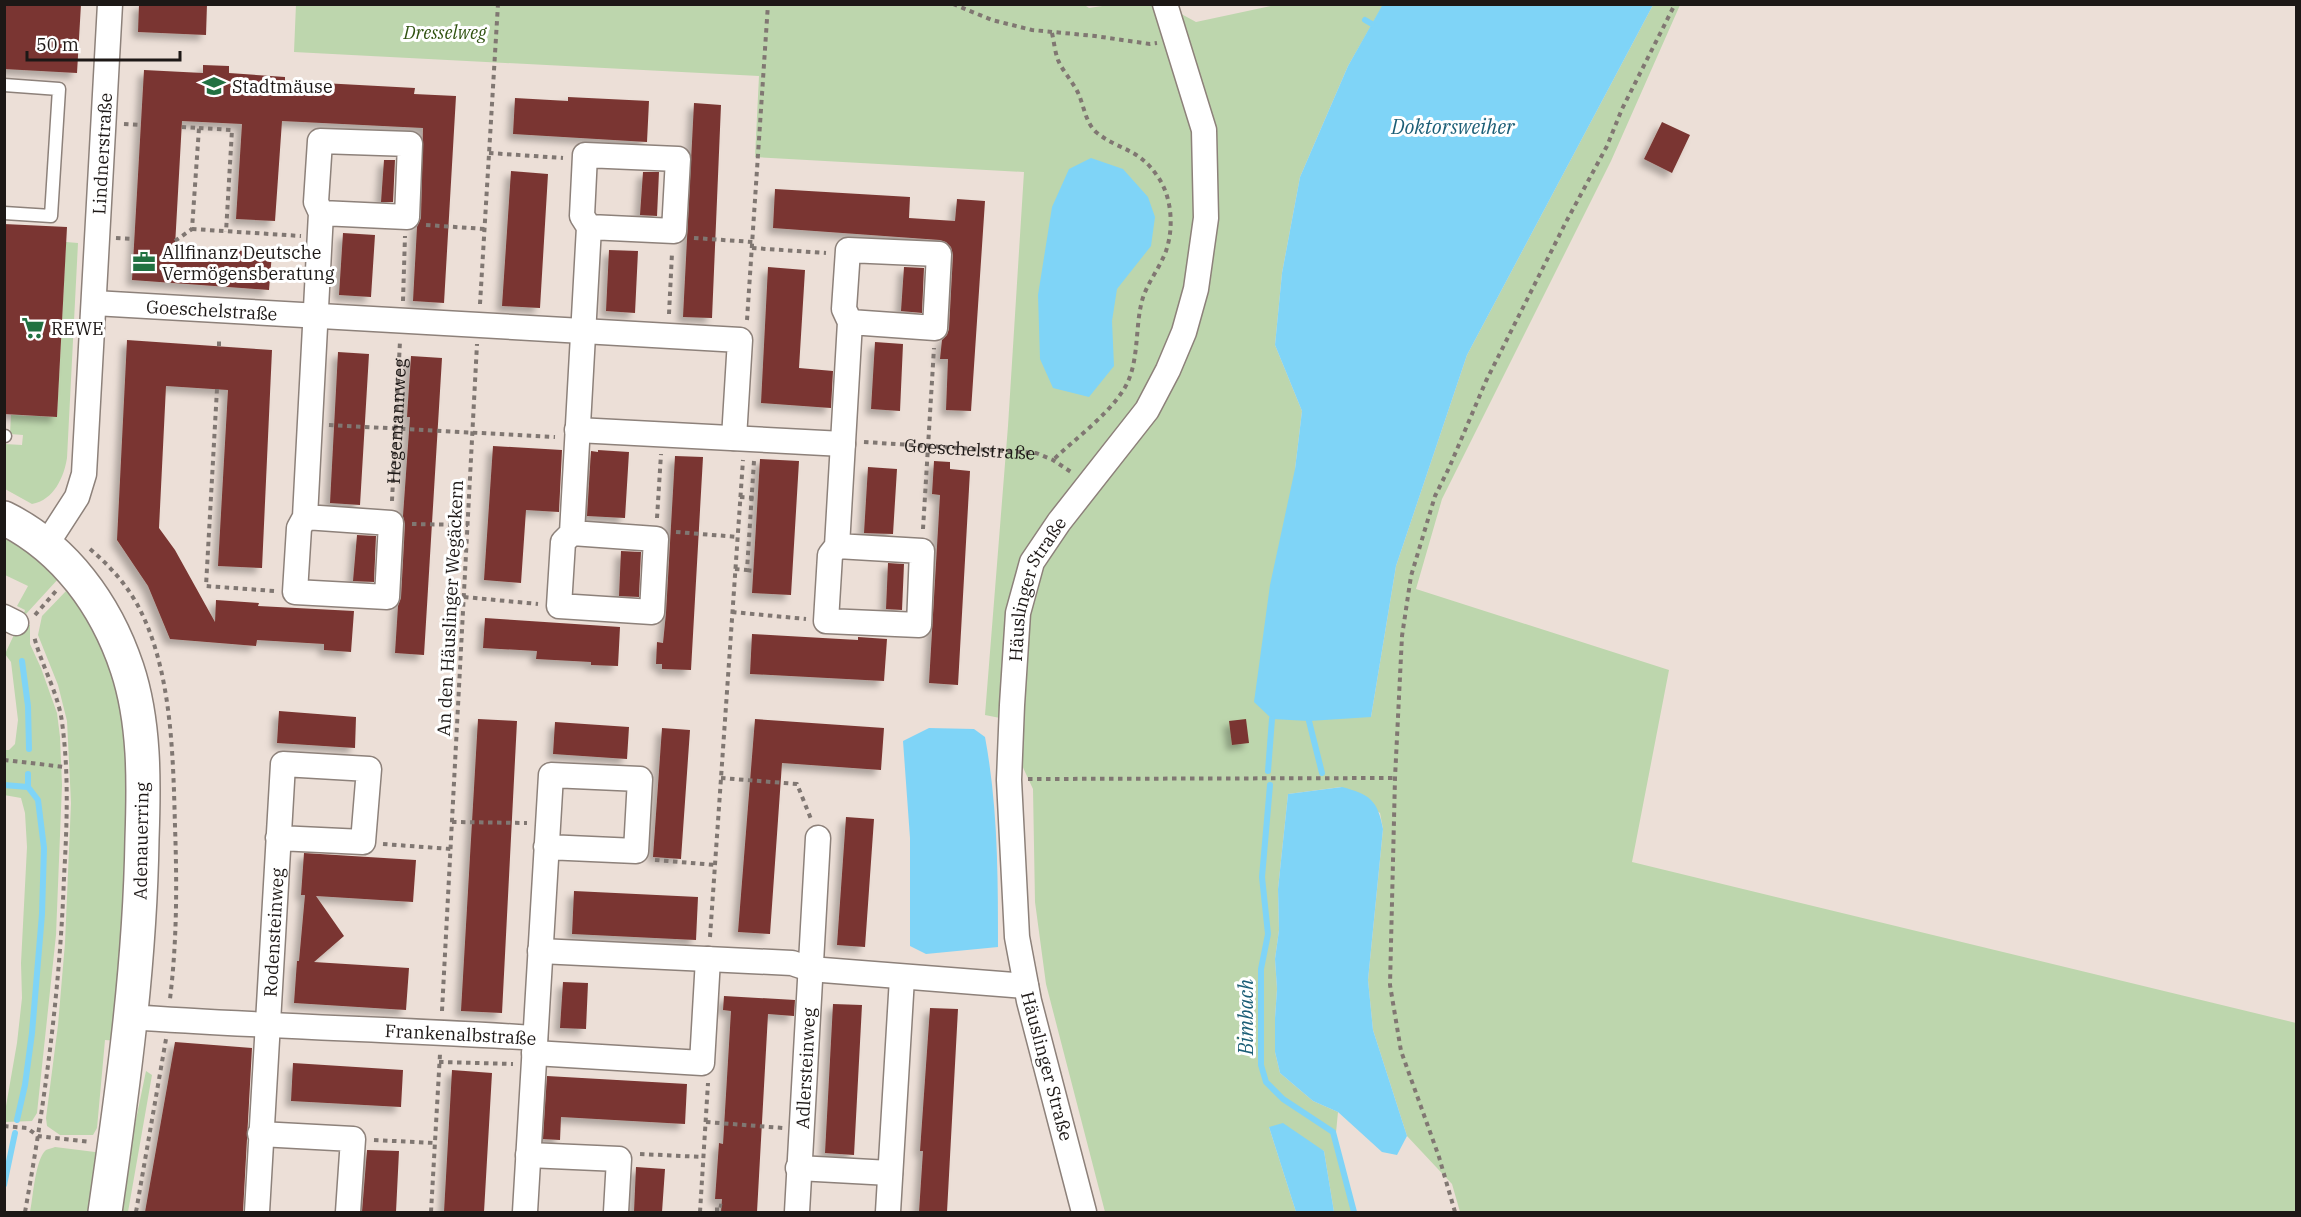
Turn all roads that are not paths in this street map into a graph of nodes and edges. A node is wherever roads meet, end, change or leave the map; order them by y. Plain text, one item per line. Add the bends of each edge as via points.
1 (110, 4) edge
2 (1165, 4) edge
3 (4, 85) edge
4 (4, 213) edge
5 (321, 213) junction
6 (589, 227) junction
7 (94, 303) junction
8 (315, 315) junction
9 (850, 322) junction
10 (583, 331) junction
11 (577, 434) junction
12 (744, 439) junction
13 (843, 442) junction
14 (304, 517) junction
15 (4, 518) edge
16 (572, 533) junction
17 (46, 545) junction
18 (837, 546) junction
19 (547, 835) junction
20 (278, 838) junction
21 (818, 838) road end
22 (540, 951) junction
23 (708, 959) junction
24 (810, 969) junction
25 (902, 978) junction
26 (1026, 986) junction
27 (131, 1017) junction
28 (267, 1026) junction
29 (534, 1052) junction
30 (260, 1134) junction
31 (528, 1155) junction
32 (798, 1168) junction
33 (890, 1173) junction
34 (105, 1212) edge
35 (257, 1212) edge
36 (348, 1212) edge
37 (525, 1212) edge
38 (616, 1212) edge
39 (797, 1212) edge
40 (888, 1212) edge
41 (1084, 1212) edge

1 - 7 street, Lindnerstraße
2 - 26 street, Häuslinger Straße via 1204,130 1206,218 1196,289 1184,333 1147,410 1032,562 1018,613 1021,776 1017,937
3 - 4 lane via 59,88 51,216
5 - 5 street via 316,202 320,141 410,144 406,221
5 - 8 street
6 - 6 street via 582,216 585,155 678,159 673,234
6 - 10 street
7 - 8 street, Goeschelstraße
7 - 17 street via 84,474 77,497
8 - 10 street, Goeschelstraße
8 - 14 street
9 - 9 street via 844,309 848,250 939,254 935,328
9 - 13 street
10 - 11 street
10 - 12 street, Goeschelstraße via 740,340
11 - 12 street
11 - 16 street
12 - 13 street
13 - 18 street
14 - 14 street via 299,528 295,592 387,597 391,523
15 - 17 main road, Adenauerring
16 - 16 street via 563,542 559,606 652,612 656,535
17 - 27 main road, Adenauerring via 74,572 98,604 128,670 142,749 142,875
18 - 18 street via 830,555 826,621 919,626 922,551
19 - 19 street, Frankenalbstraße via 636,852 640,779 551,775
19 - 22 street, Frankenalbstraße
20 - 20 street, Rodensteinweg via 283,764 369,769 363,842
20 - 28 street, Rodensteinweg
21 - 24 street, Adlersteinweg
22 - 23 street
22 - 29 street, Frankenalbstraße
23 - 24 street via 792,963
23 - 29 street, Frankenalbstraße via 702,1063
24 - 25 street
24 - 32 street, Adlersteinweg
25 - 26 street
25 - 33 street
26 - 41 street, Häuslinger Straße
27 - 28 street, Frankenalbstraße
27 - 34 main road, Adenauerring
28 - 29 street, Frankenalbstraße via 441,1031
28 - 30 street, Rodensteinweg
29 - 31 street
30 - 35 street, Rodensteinweg
30 - 36 street via 353,1139
31 - 37 street
31 - 38 street via 619,1159
32 - 33 street
32 - 39 street, Adlersteinweg
33 - 40 street

